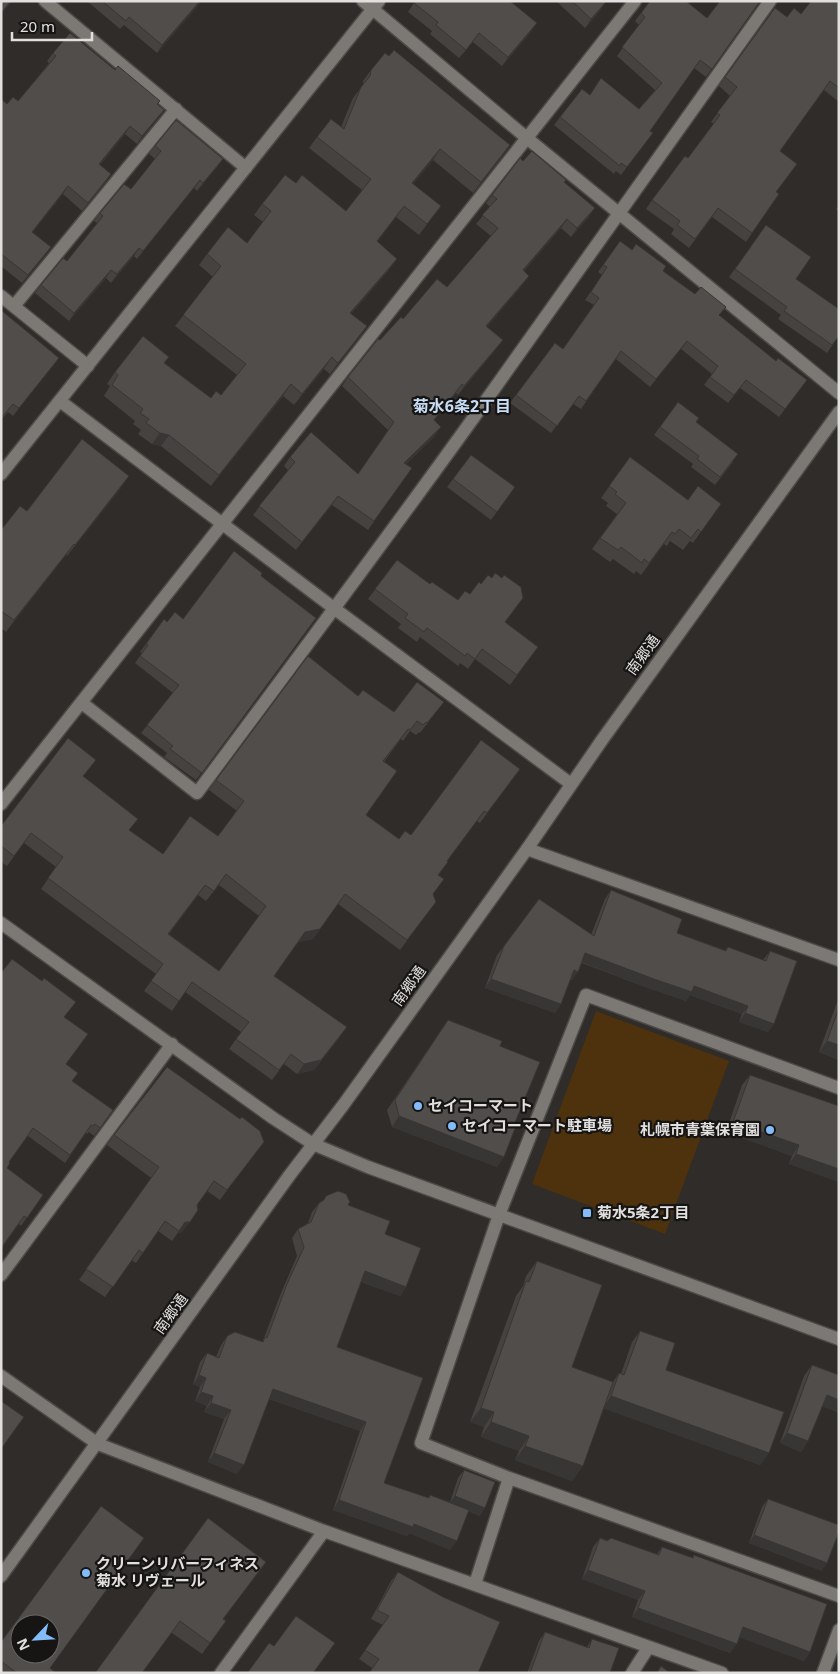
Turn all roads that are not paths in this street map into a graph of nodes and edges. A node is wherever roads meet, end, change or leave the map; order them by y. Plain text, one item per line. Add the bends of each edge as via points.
1 (45, 1) edge
2 (635, 1) edge
3 (770, 1) edge
4 (371, 4) edge
5 (176, 109) junction
6 (528, 139) junction
7 (246, 168) junction
8 (619, 212) junction
9 (1, 296) edge
10 (14, 306) junction
11 (88, 366) junction
12 (839, 393) edge
13 (60, 401) junction
14 (839, 412) edge
15 (1, 474) edge
16 (222, 524) junction
17 (335, 608) junction
18 (82, 703) junction
19 (571, 784) junction
20 (1, 804) edge
21 (527, 849) junction
22 (1, 923) edge
23 (839, 960) edge
24 (172, 1044) junction
25 (839, 1088) edge
26 (313, 1144) junction
27 (499, 1215) junction
28 (1, 1275) edge
29 (839, 1339) edge
30 (1, 1376) edge
31 (98, 1444) junction
32 (509, 1478) junction
33 (324, 1531) junction
34 (1, 1576) edge
35 (475, 1584) junction
36 (839, 1596) edge
37 (839, 1630) edge
38 (648, 1648) junction
39 (221, 1673) edge
40 (632, 1673) edge
41 (722, 1673) edge
42 (823, 1673) edge

1 - 5 street
2 - 6 street
3 - 8 street
4 - 6 street
4 - 7 street
5 - 7 street
5 - 10 street
6 - 8 street
6 - 16 street
7 - 11 street
8 - 12 street
8 - 17 street
9 - 10 street
10 - 11 street
11 - 13 street
13 - 15 street
13 - 16 street
14 - 19 street, 南郷通
16 - 17 street
16 - 18 street
17 - 18 street via 197,793
17 - 19 street
18 - 20 street
19 - 21 street, 南郷通
21 - 23 street
21 - 26 street, 南郷通
22 - 24 street
24 - 26 street
24 - 28 street
25 - 27 street via 586,995
26 - 27 street
26 - 31 street, 南郷通
27 - 29 street
27 - 32 street via 421,1443
30 - 31 street
31 - 33 street
31 - 34 street, 南郷通
32 - 35 street
32 - 36 street
33 - 35 street
33 - 39 street
35 - 38 street
37 - 42 street
38 - 40 street
38 - 41 street

